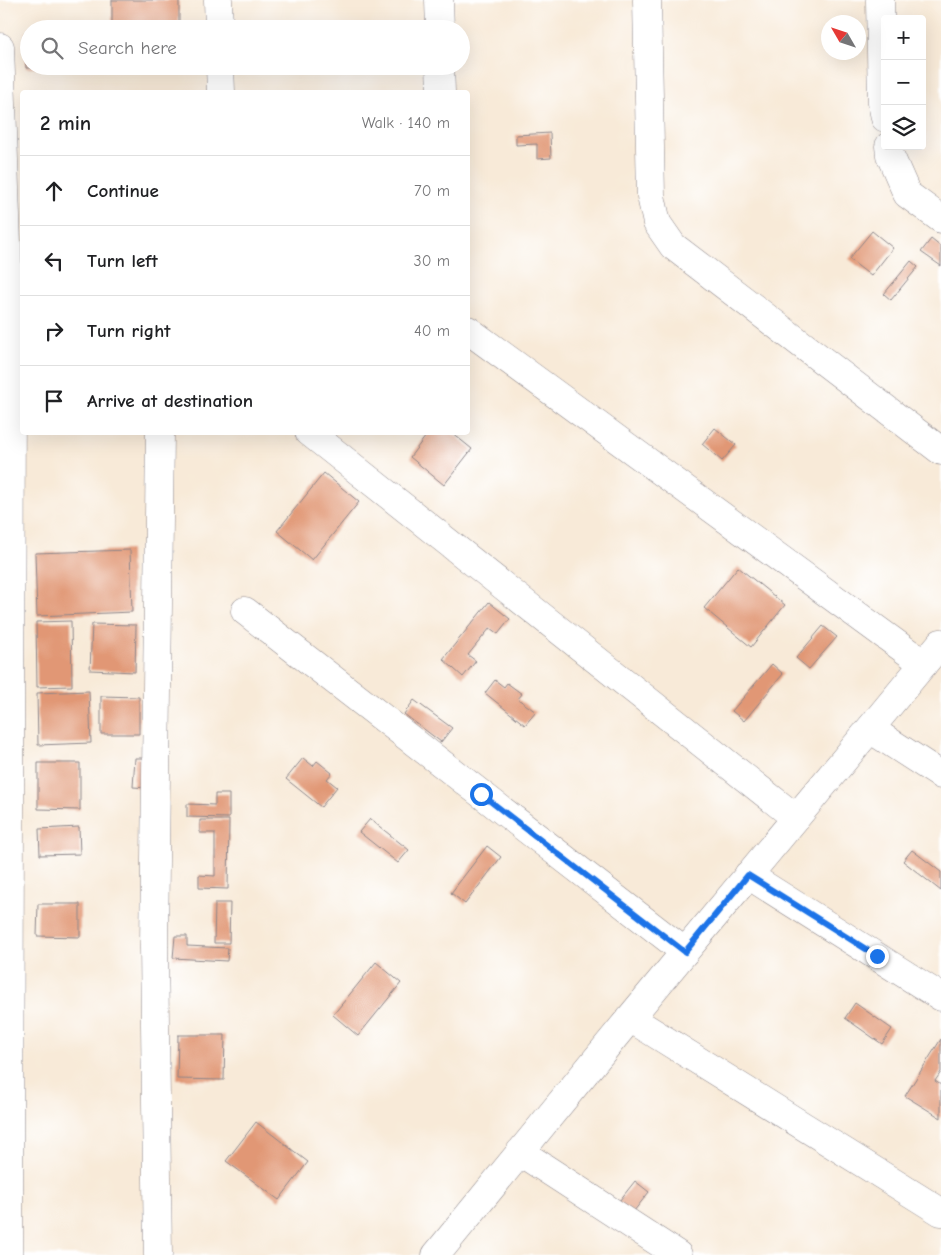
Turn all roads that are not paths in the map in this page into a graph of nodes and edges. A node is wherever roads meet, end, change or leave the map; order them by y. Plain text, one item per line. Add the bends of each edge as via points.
1 (218, 0) edge
2 (439, 0) edge
3 (647, 0) edge
4 (880, 0) edge
5 (219, 20) edge
6 (440, 20) edge
7 (0, 47) edge
8 (221, 75) edge
9 (440, 75) edge
10 (222, 90) edge
11 (441, 90) edge
12 (882, 105) edge
13 (889, 150) edge
14 (941, 219) edge
15 (470, 331) edge
16 (11, 357) edge
17 (160, 435) edge
18 (313, 435) edge
19 (941, 451) edge
20 (245, 611) dead end
21 (941, 643) edge
22 (924, 664) junction
23 (870, 729) junction
24 (941, 775) edge
25 (796, 818) junction
26 (748, 875) junction
27 (685, 952) junction
28 (941, 997) edge
29 (630, 1018) junction
30 (520, 1152) junction
31 (941, 1212) edge
32 (9, 1255) edge
33 (158, 1255) edge
34 (436, 1255) edge
35 (678, 1255) edge

1 - 5 street
2 - 6 street
3 - 19 street via 651,196 657,223 673,246
4 - 12 street
7 - 16 street
8 - 10 street
9 - 11 street
13 - 14 street via 907,194
15 - 22 street
16 - 32 street
17 - 33 street via 154,947
18 - 25 street
20 - 27 street
21 - 22 street
22 - 23 street
23 - 24 street
23 - 25 street
25 - 26 street
26 - 27 street
26 - 28 street
27 - 29 street
29 - 30 street
29 - 31 street
30 - 34 street
30 - 35 street

